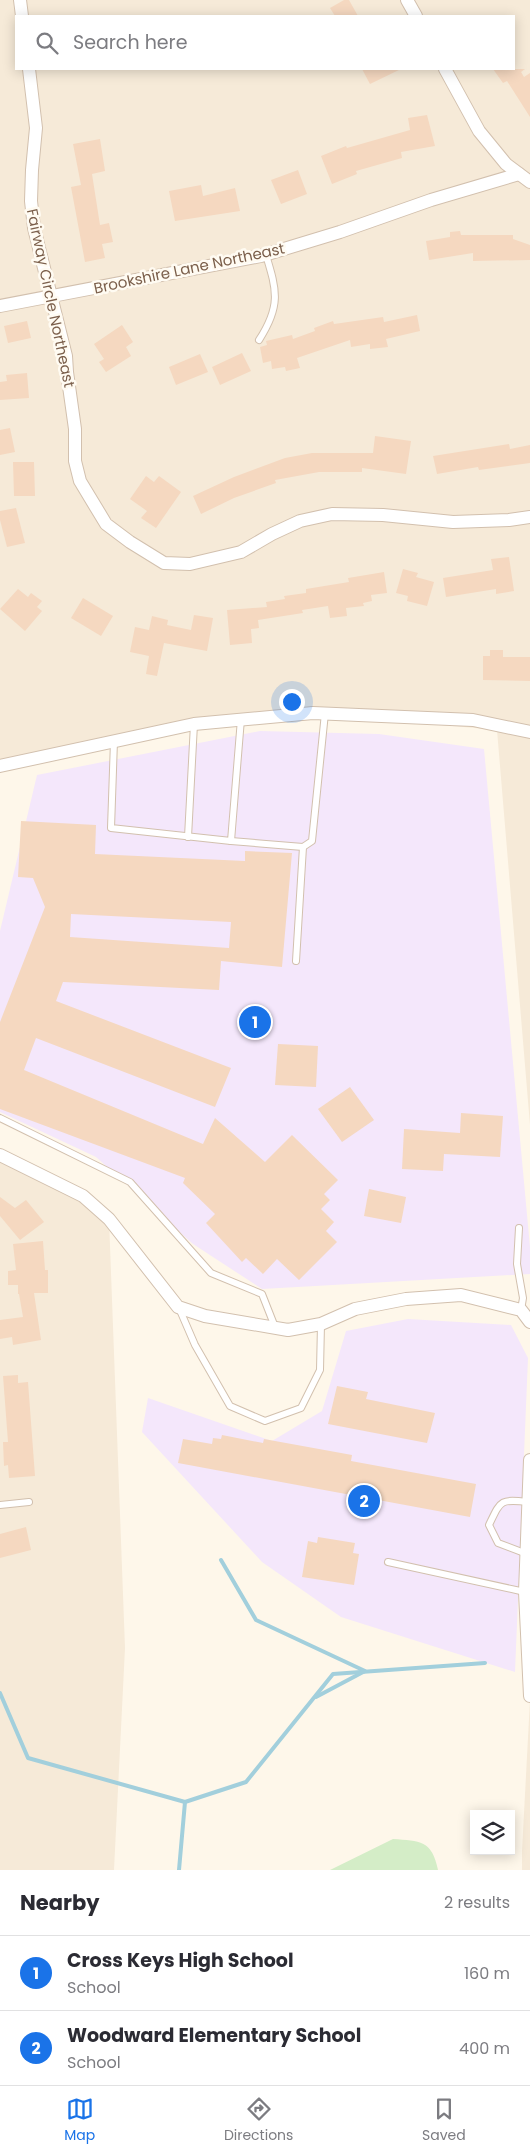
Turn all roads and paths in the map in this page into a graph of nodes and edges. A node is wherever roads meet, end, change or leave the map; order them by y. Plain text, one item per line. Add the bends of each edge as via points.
1 (20, 0) edge
2 (406, 0) edge
3 (22, 15) edge
4 (415, 15) edge
5 (29, 70) edge
6 (446, 70) edge
7 (519, 174) junction
8 (530, 182) edge
9 (266, 255) junction
10 (51, 297) junction
11 (0, 306) edge
12 (260, 340) dead end
13 (530, 517) edge
14 (325, 713) junction
15 (241, 720) junction
16 (194, 724) junction
17 (530, 732) edge
18 (114, 741) junction
19 (0, 766) edge
20 (188, 837) junction
21 (231, 841) junction
22 (303, 847) junction
23 (296, 961) dead end
24 (0, 1118) edge
25 (0, 1155) edge
26 (519, 1228) dead end
27 (178, 1307) junction
28 (521, 1310) junction
29 (530, 1322) edge
30 (321, 1324) junction
31 (276, 1328) junction
32 (530, 1460) edge
33 (29, 1502) dead end
34 (528, 1502) junction
35 (0, 1505) edge
36 (527, 1554) junction
37 (388, 1562) dead end
38 (528, 1577) edge
39 (525, 1592) junction
40 (529, 1664) edge
41 (530, 1696) edge

1 - 3 street
2 - 4 street
5 - 10 street, Fairway Circle Northeast via 36,128 32,210
6 - 7 street via 480,131 506,164
7 - 8 street
7 - 9 street, Brookshire Lane Northeast
9 - 10 street, Brookshire Lane Northeast
9 - 12 lane via 275,299 272,321
10 - 11 street, Brookshire Lane Northeast
10 - 13 street, Fairway Circle Northeast via 66,356 75,429 75,461 80,481 106,524 164,563 190,564 241,552 300,521 332,514 453,522
14 - 15 street
14 - 17 street via 473,720
14 - 22 lane via 312,841
15 - 16 street
15 - 21 lane
16 - 18 street
16 - 20 lane
18 - 19 street
18 - 20 lane via 111,828
20 - 21 lane
21 - 22 lane
22 - 23 lane
24 - 31 lane via 130,1182 211,1273 262,1294
25 - 27 street via 83,1196 109,1219
26 - 28 lane via 517,1264 523,1298
27 - 30 lane via 195,1345 230,1406 265,1421 301,1408 320,1370
27 - 31 street via 205,1316
28 - 29 street
28 - 30 street via 462,1295 406,1299 355,1309
30 - 31 street via 288,1330
32 - 34 street
33 - 35 lane
34 - 36 street
34 - 36 lane via 508,1500 499,1505 489,1525 498,1543
36 - 38 street
37 - 39 lane
38 - 39 street
39 - 40 street
40 - 41 street

